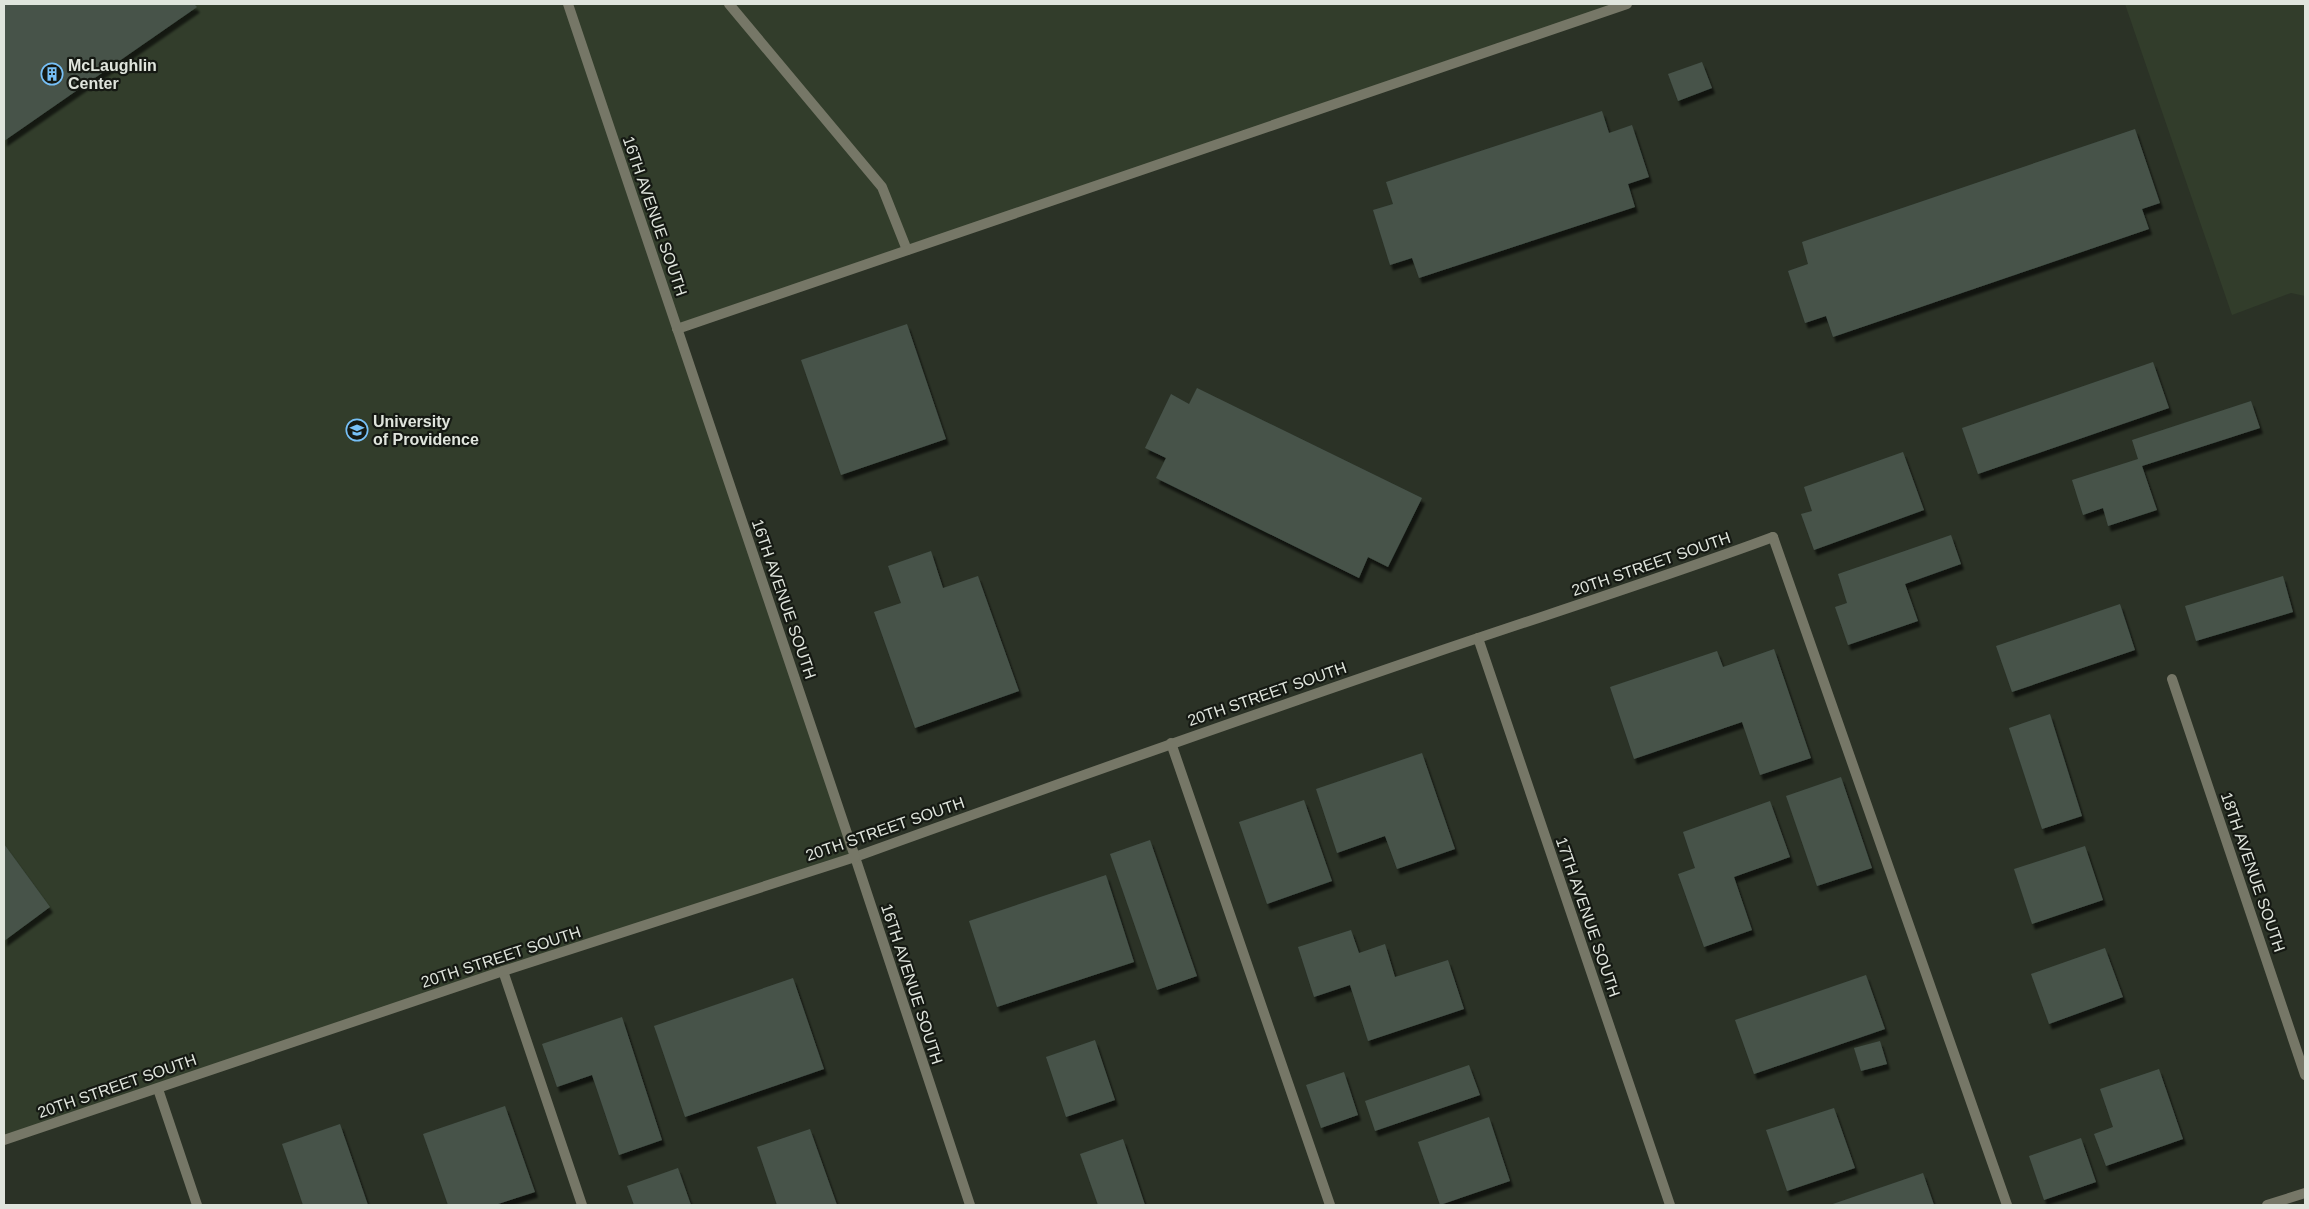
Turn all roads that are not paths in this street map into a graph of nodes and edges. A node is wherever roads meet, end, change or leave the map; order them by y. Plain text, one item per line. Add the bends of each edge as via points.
1 (568, 4) edge
2 (729, 4) edge
3 (1627, 4) edge
4 (907, 250) junction
5 (677, 329) junction
6 (1478, 638) junction
7 (2172, 679) dead end
8 (1171, 743) junction
9 (854, 857) junction
10 (502, 971) junction
11 (2305, 1075) edge
12 (158, 1089) junction
13 (4, 1140) edge
14 (2305, 1193) edge
15 (197, 1205) edge
16 (582, 1205) edge
17 (970, 1205) edge
18 (1330, 1205) edge
19 (1670, 1205) edge
20 (2007, 1205) edge
21 (2267, 1205) edge

1 - 5 street, 16TH AVENUE SOUTH
2 - 4 street via 882,187
3 - 4 street
4 - 5 street
5 - 9 street, 16TH AVENUE SOUTH
6 - 8 street, 20TH STREET SOUTH
6 - 19 street, 17TH AVENUE SOUTH
6 - 20 street, 20TH STREET SOUTH via 1662,578 1773,537
7 - 11 street, 18TH AVENUE SOUTH
8 - 9 street, 20TH STREET SOUTH
8 - 18 street
9 - 10 street, 20TH STREET SOUTH
9 - 17 street, 16TH AVENUE SOUTH
10 - 12 street, 20TH STREET SOUTH
10 - 16 street
12 - 13 street, 20TH STREET SOUTH
12 - 15 street
14 - 21 street

